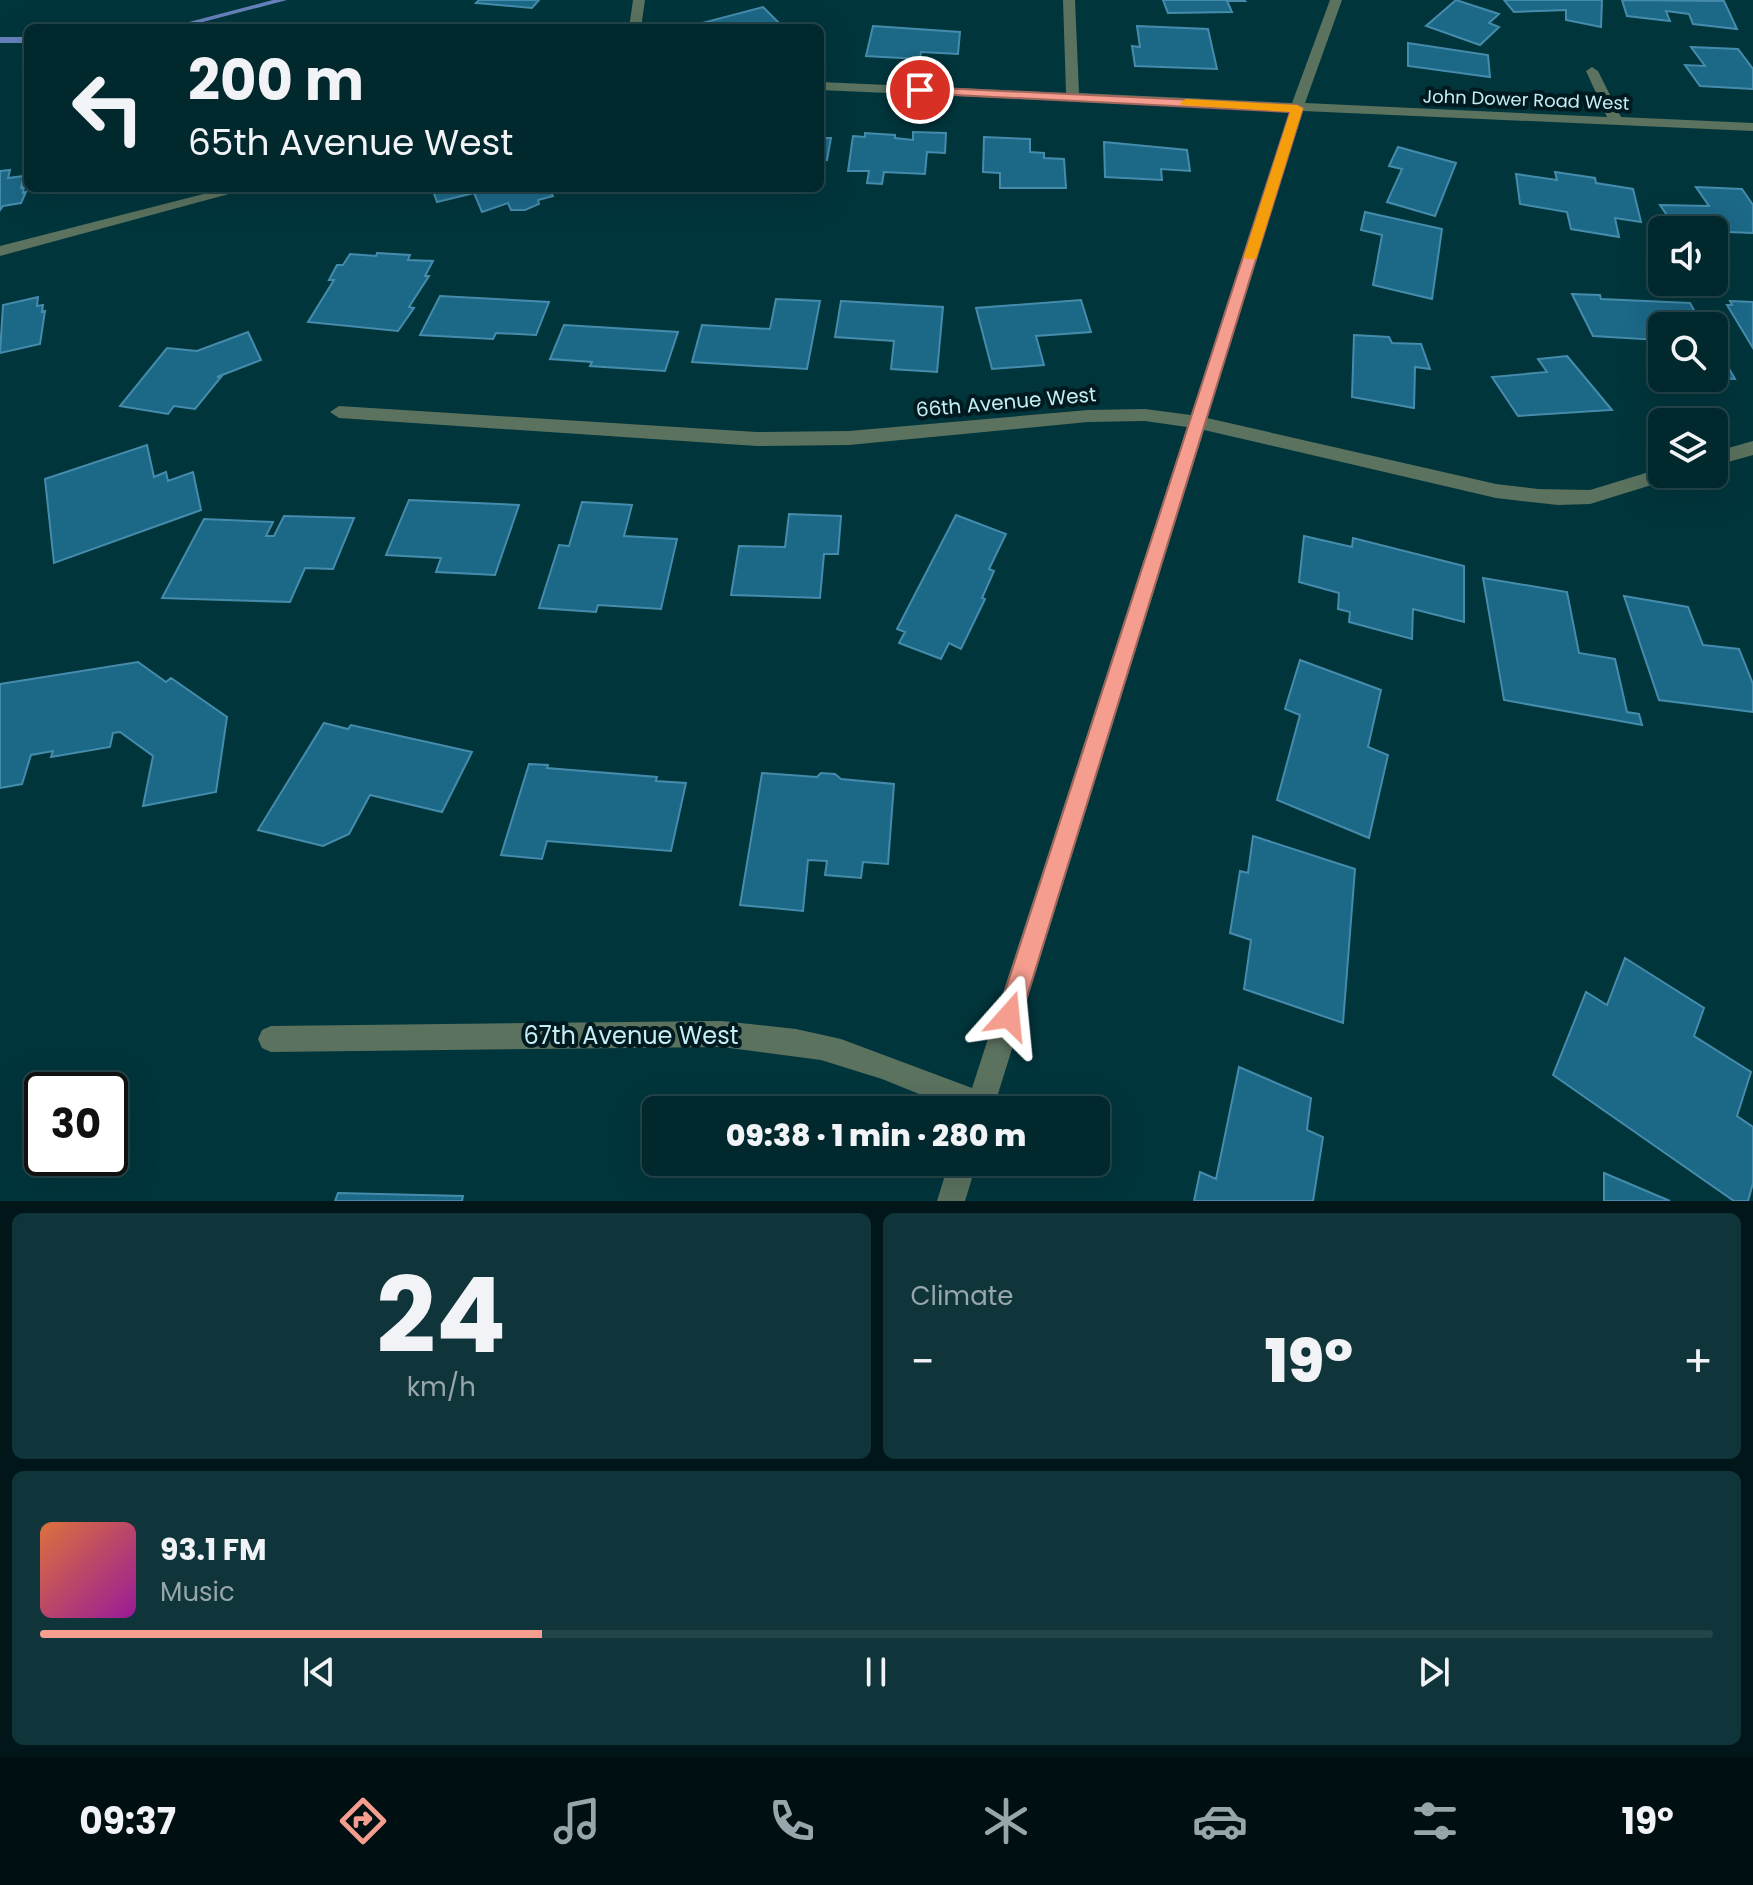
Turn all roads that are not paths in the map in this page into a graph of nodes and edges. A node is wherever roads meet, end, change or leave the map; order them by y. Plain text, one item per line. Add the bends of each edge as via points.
1 (639, 0) edge
2 (1069, 0) edge
3 (1336, 0) edge
4 (636, 24) edge
5 (1592, 71) dead end
6 (824, 86) edge
7 (1073, 97) junction
8 (1297, 108) junction
9 (1616, 121) junction
10 (1753, 127) edge
11 (229, 192) edge
12 (0, 251) edge
13 (339, 412) dead end
14 (1198, 422) junction
15 (1753, 448) edge
16 (1728, 455) edge
17 (1648, 480) edge
18 (271, 1039) dead end
19 (954, 1096) edge
20 (984, 1096) edge
21 (959, 1176) edge
22 (951, 1201) edge

1 - 4 street
2 - 7 street
3 - 8 street
5 - 9 street
6 - 7 street, John Dower Road West
7 - 8 street, John Dower Road West
8 - 9 street, John Dower Road West
8 - 14 street
9 - 10 street, John Dower Road West
11 - 12 street
13 - 14 street, 66th Avenue West via 771,439 849,438 1116,415
14 - 17 street, 66th Avenue West via 1496,491 1580,498
14 - 20 street
15 - 16 street
18 - 19 street, 67th Avenue West via 722,1034 824,1048
21 - 22 street

